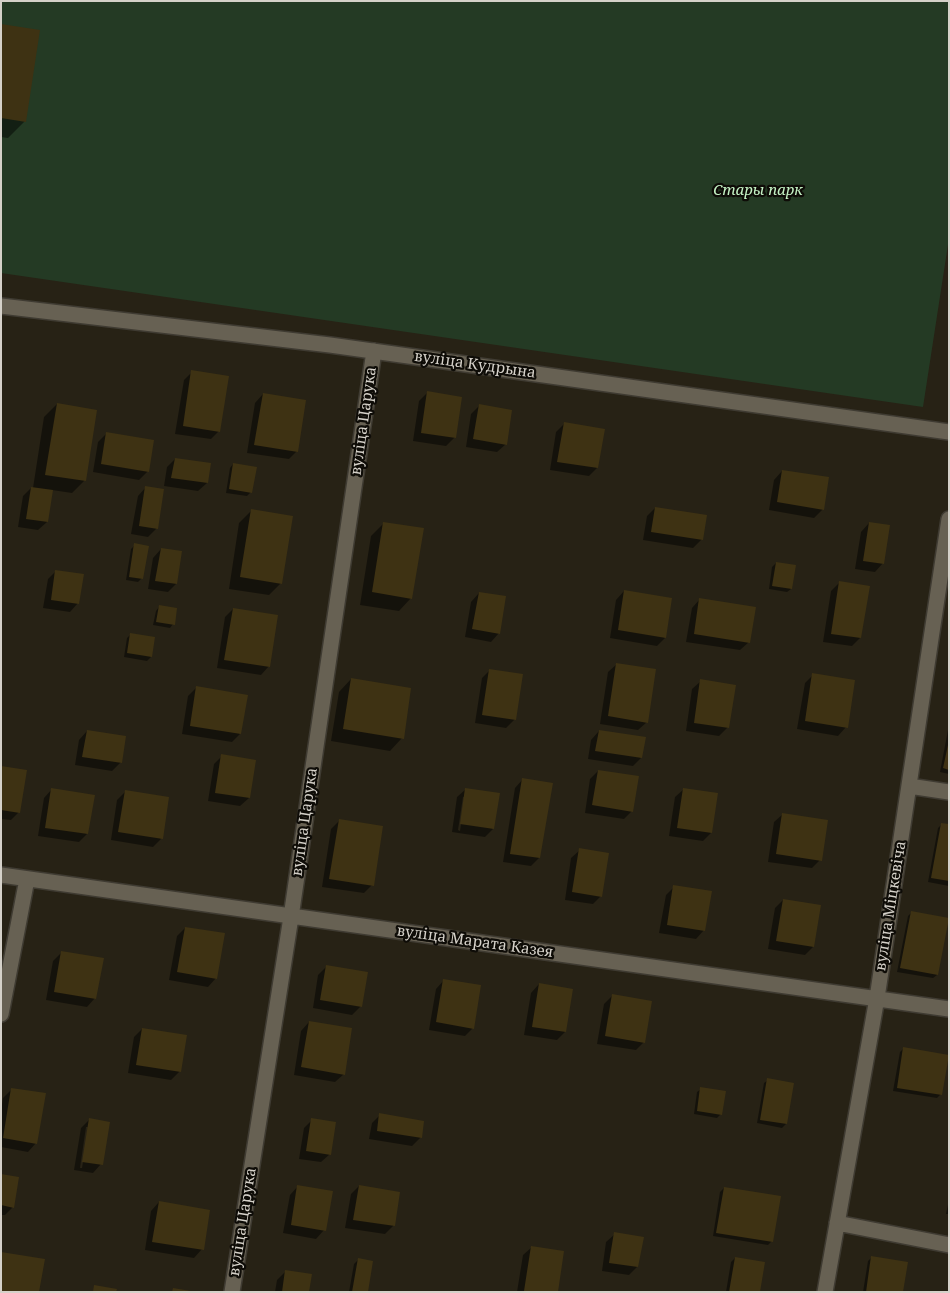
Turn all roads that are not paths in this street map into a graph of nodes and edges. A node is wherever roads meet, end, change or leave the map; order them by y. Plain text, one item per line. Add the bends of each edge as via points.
1 (1, 306) edge
2 (374, 351) junction
3 (949, 432) edge
4 (949, 519) edge
5 (942, 603) edge
6 (909, 786) junction
7 (949, 792) edge
8 (1, 875) edge
9 (27, 879) junction
10 (291, 917) junction
11 (877, 998) junction
12 (949, 1009) edge
13 (1, 1014) edge
14 (837, 1223) junction
15 (949, 1245) edge
16 (232, 1292) edge
17 (825, 1292) edge

1 - 2 street, вуліца Кудрына
2 - 3 street, вуліца Кудрына
2 - 10 street, вуліца Царука
4 - 5 street, вуліца Міцкевіча
5 - 6 street, вуліца Міцкевіча
6 - 7 street
6 - 11 street, вуліца Міцкевіча
8 - 9 street, вуліца Марата Казея
9 - 10 street, вуліца Марата Казея
9 - 13 street
10 - 11 street, вуліца Марата Казея
10 - 16 street, вуліца Царука
11 - 12 street, вуліца Марата Казея
11 - 14 street, вуліца Міцкевіча
14 - 15 street
14 - 17 street, вуліца Міцкевіча

